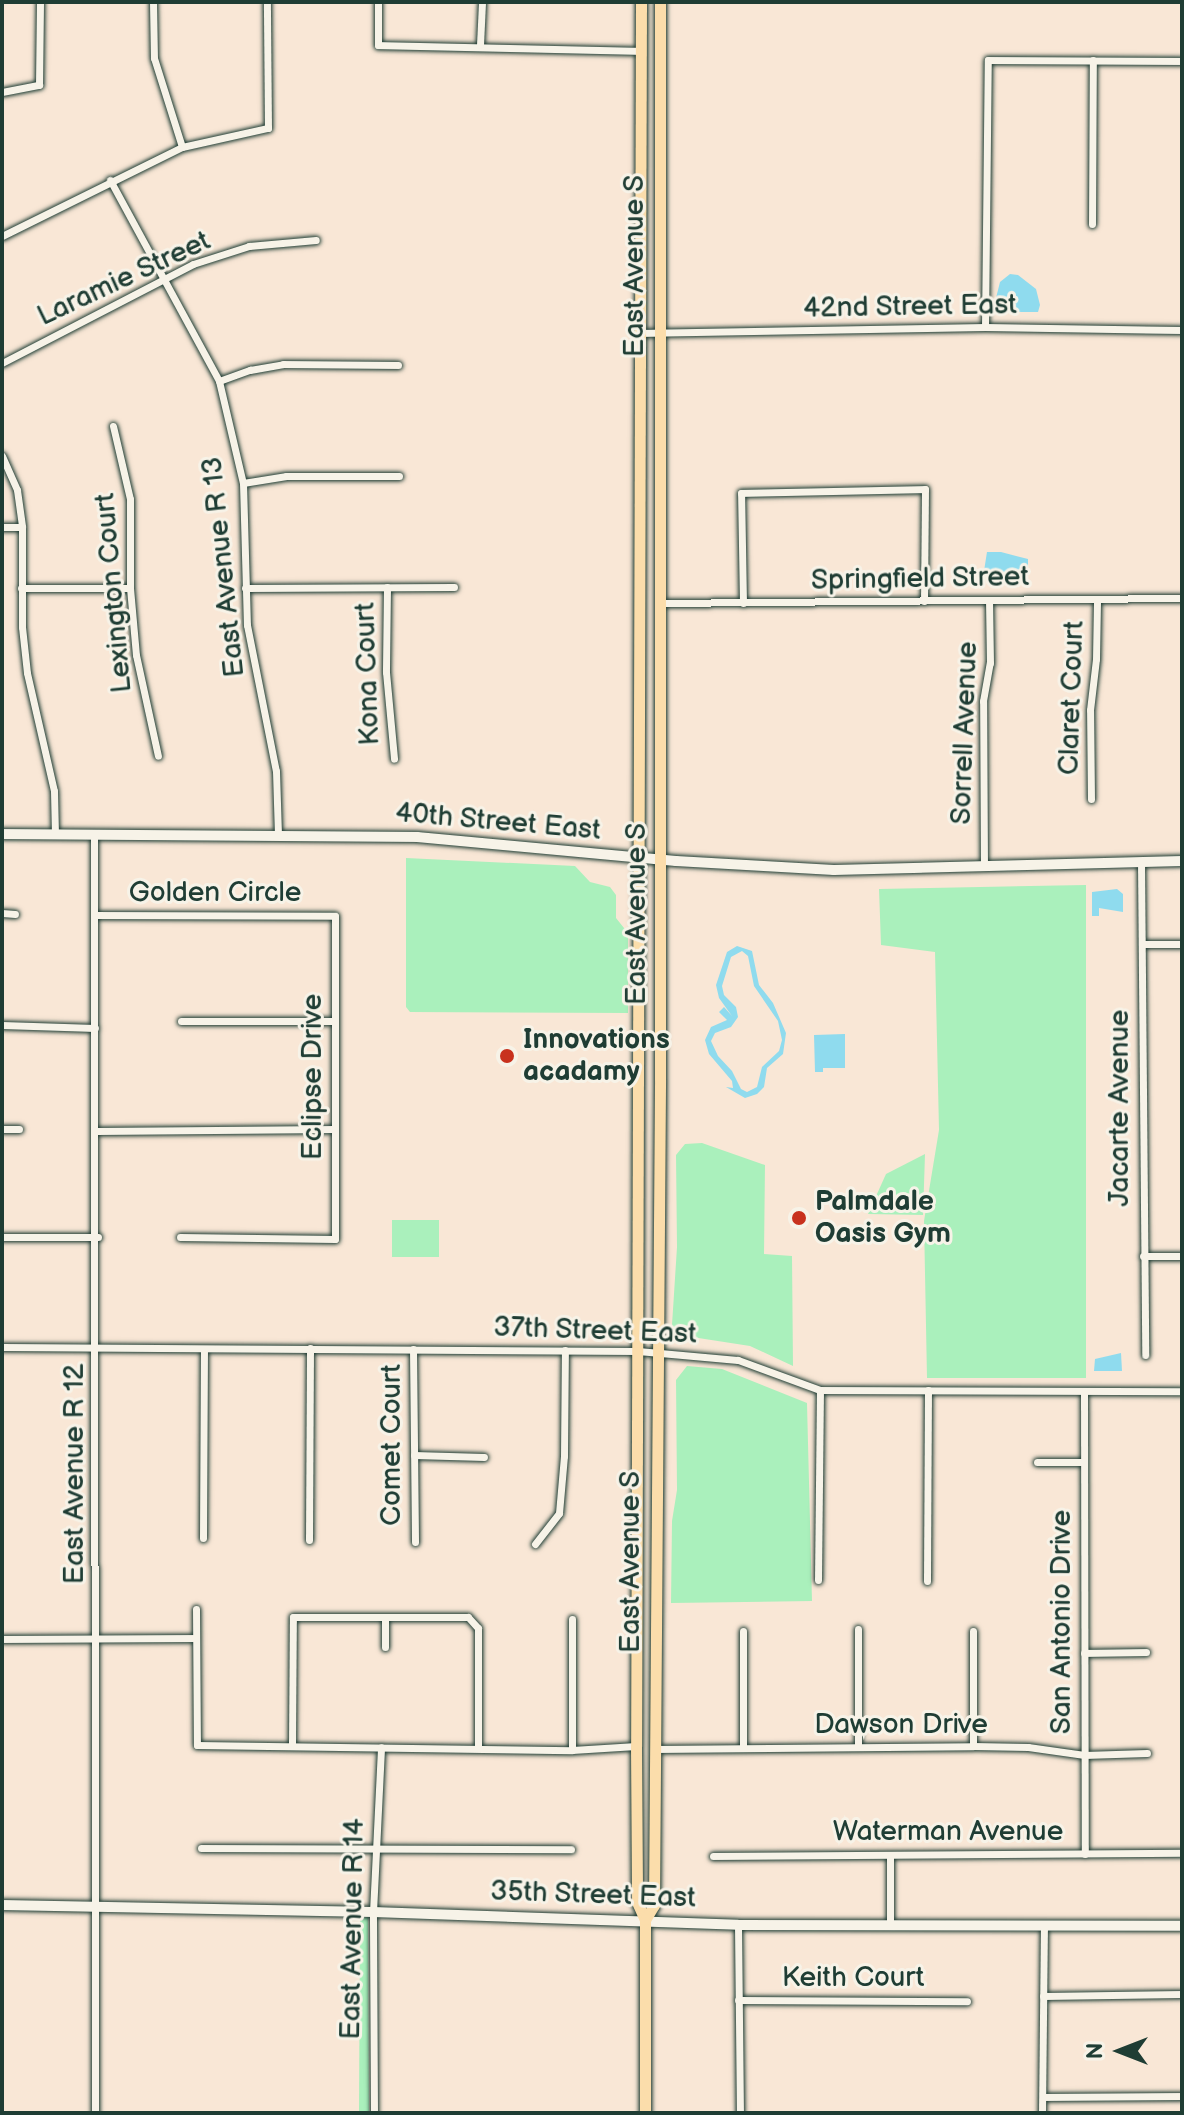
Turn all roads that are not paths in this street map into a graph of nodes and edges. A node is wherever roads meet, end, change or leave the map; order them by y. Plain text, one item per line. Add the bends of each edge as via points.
1 (40, 2) edge
2 (153, 2) edge
3 (267, 2) edge
4 (378, 2) edge
5 (482, 2) edge
6 (641, 2) edge
7 (660, 2) edge
8 (480, 45) junction
9 (641, 51) junction
10 (1093, 60) junction
11 (1182, 61) edge
12 (2, 92) edge
13 (182, 147) junction
14 (110, 180) junction
15 (1092, 224) dead end
16 (2, 236) edge
17 (316, 240) dead end
18 (164, 278) junction
19 (985, 327) junction
20 (1182, 330) edge
21 (638, 333) junction
22 (658, 333) junction
23 (2, 363) edge
24 (398, 365) dead end
25 (219, 381) junction
26 (113, 426) dead end
27 (2, 456) edge
28 (399, 476) dead end
29 (243, 483) junction
30 (2, 527) edge
31 (22, 527) junction
32 (387, 587) junction
33 (454, 587) dead end
34 (21, 588) junction
35 (130, 588) junction
36 (245, 588) junction
37 (1182, 598) edge
38 (1097, 599) junction
39 (924, 601) junction
40 (989, 601) junction
41 (659, 603) junction
42 (743, 603) junction
43 (158, 756) dead end
44 (394, 759) dead end
45 (1091, 799) dead end
46 (2, 834) edge
47 (278, 834) junction
48 (55, 835) junction
49 (94, 835) junction
50 (639, 856) junction
51 (661, 858) junction
52 (1182, 861) edge
53 (1141, 862) junction
54 (984, 867) junction
55 (2, 913) edge
56 (15, 914) dead end
57 (96, 915) junction
58 (335, 916) joint
59 (1142, 944) junction
60 (1182, 944) edge
61 (181, 1021) dead end
62 (335, 1021) junction
63 (2, 1025) edge
64 (95, 1028) junction
65 (2, 1129) edge
66 (19, 1129) dead end
67 (335, 1129) junction
68 (96, 1131) junction
69 (2, 1237) edge
70 (98, 1237) junction
71 (180, 1237) dead end
72 (1143, 1256) junction
73 (1182, 1256) edge
74 (2, 1347) edge
75 (97, 1348) junction
76 (310, 1348) junction
77 (204, 1349) junction
78 (413, 1349) junction
79 (565, 1350) junction
80 (638, 1351) junction
81 (657, 1352) junction
82 (1145, 1355) dead end
83 (820, 1390) junction
84 (928, 1390) junction
85 (1084, 1391) junction
86 (1182, 1391) edge
87 (414, 1455) junction
88 (484, 1457) dead end
89 (1037, 1462) dead end
90 (1084, 1462) junction
91 (203, 1538) dead end
92 (309, 1540) dead end
93 (415, 1542) dead end
94 (535, 1544) dead end
95 (818, 1580) dead end
96 (927, 1581) dead end
97 (196, 1609) dead end
98 (385, 1618) junction
99 (572, 1619) dead end
100 (858, 1629) dead end
101 (743, 1631) dead end
102 (973, 1631) dead end
103 (196, 1638) junction
104 (2, 1639) edge
105 (97, 1639) junction
106 (385, 1647) dead end
107 (1146, 1652) dead end
108 (1084, 1653) junction
109 (292, 1745) junction
110 (636, 1746) junction
111 (973, 1746) junction
112 (381, 1747) junction
113 (743, 1747) junction
114 (858, 1747) junction
115 (478, 1748) junction
116 (654, 1749) junction
117 (572, 1750) junction
118 (1147, 1753) dead end
119 (1084, 1755) junction
120 (375, 1847) junction
121 (201, 1848) dead end
122 (571, 1849) dead end
123 (1182, 1853) edge
124 (1085, 1854) junction
125 (890, 1855) junction
126 (713, 1856) dead end
127 (2, 1905) edge
128 (97, 1906) junction
129 (373, 1912) junction
130 (645, 1920) junction
131 (738, 1925) junction
132 (890, 1926) junction
133 (1182, 1926) edge
134 (1044, 1928) junction
135 (1182, 1994) edge
136 (1043, 1996) junction
137 (738, 2000) junction
138 (967, 2001) dead end
139 (1182, 2096) edge
140 (1043, 2097) junction
141 (95, 2113) edge
142 (374, 2113) edge
143 (645, 2113) edge
144 (740, 2113) edge
145 (1042, 2113) edge

1 - 12 street via 39,85
2 - 13 street via 154,58
3 - 13 street via 268,128
4 - 8 street via 378,45
5 - 8 street
6 - 9 main road, East Avenue S
7 - 22 main road, East Avenue S
8 - 9 street
9 - 21 main road, East Avenue S
10 - 11 street
10 - 15 street
10 - 19 street via 988,60
13 - 14 street
14 - 16 street
14 - 18 street, East Avenue R 13
17 - 18 street, Laramie Street via 249,246
18 - 23 street, Laramie Street
18 - 25 street, East Avenue R 13
19 - 20 street, 42nd Street East
19 - 22 street, 42nd Street East
21 - 22 street, 42nd Street East
21 - 50 main road, East Avenue S
22 - 41 main road, East Avenue S
24 - 25 street via 283,364
25 - 29 street, East Avenue R 13
26 - 35 street, Lexington Court via 130,499
27 - 31 street via 17,490
28 - 29 street via 286,476
29 - 36 street, East Avenue R 13
30 - 31 street
31 - 34 street
32 - 33 street
32 - 36 street
32 - 44 street, Kona Court via 386,672
34 - 35 street
34 - 48 street via 27,673 54,791
35 - 43 street, Lexington Court via 136,655
36 - 47 street, East Avenue R 13 via 247,625 276,771
37 - 38 street, Springfield Street
38 - 40 street, Springfield Street
38 - 45 street, Claret Court
39 - 40 street, Springfield Street
39 - 42 street, Springfield Street
39 - 42 street via 925,489 741,493
40 - 54 street, Sorrell Avenue via 990,663 983,701
41 - 42 street, Springfield Street
41 - 51 main road, East Avenue S
46 - 48 main road, 40th Street East
47 - 49 main road, 40th Street East
47 - 50 main road, 40th Street East via 417,837
48 - 49 main road, 40th Street East
49 - 57 street, East Avenue R 12
50 - 51 main road, 40th Street East
50 - 80 main road, East Avenue S
51 - 54 main road, 40th Street East via 834,870
51 - 81 main road, East Avenue S
52 - 53 main road, 40th Street East
53 - 54 main road, 40th Street East
53 - 59 street, Jacarte Avenue
55 - 56 street
57 - 58 street, Golden Circle
57 - 64 street, East Avenue R 12
58 - 62 street, Eclipse Drive
59 - 60 street
59 - 72 street, Jacarte Avenue
61 - 62 street
62 - 67 street, Eclipse Drive
63 - 64 street
64 - 68 street, East Avenue R 12
65 - 66 street
67 - 68 street
67 - 71 street, Eclipse Drive via 335,1239
68 - 70 street, East Avenue R 12
69 - 70 street
70 - 75 street, East Avenue R 12
72 - 73 street
72 - 82 street, Jacarte Avenue
74 - 75 street, 37th Street East
75 - 77 street, 37th Street East
75 - 105 street, East Avenue R 12
76 - 77 street, 37th Street East
76 - 78 street, 37th Street East
76 - 92 street
77 - 91 street
78 - 79 street, 37th Street East
78 - 87 street, Comet Court
79 - 80 street, 37th Street East
79 - 94 street via 559,1513
80 - 81 street, 37th Street East
80 - 110 main road, East Avenue S
81 - 83 street, 37th Street East via 738,1360
81 - 116 main road, East Avenue S
83 - 84 street, 37th Street East
83 - 95 street
84 - 85 street, 37th Street East
84 - 96 street
85 - 86 street, 37th Street East
85 - 90 street, San Antonio Drive
87 - 88 street
87 - 93 street, Comet Court
89 - 90 street
90 - 108 street, San Antonio Drive
97 - 103 street
98 - 106 street
98 - 109 street via 293,1617
98 - 115 street via 468,1617 478,1628
99 - 117 street
100 - 114 street
101 - 113 street
102 - 111 street
103 - 105 street
103 - 109 street via 197,1745
104 - 105 street
105 - 128 street, East Avenue R 12
107 - 108 street
108 - 119 street, San Antonio Drive
109 - 112 street
110 - 117 street
110 - 130 main road, East Avenue S via 637,1902
111 - 114 street, Dawson Drive
111 - 119 street, Dawson Drive
112 - 115 street
112 - 120 street, East Avenue R 14
113 - 114 street, Dawson Drive
113 - 116 street, Dawson Drive
115 - 117 street
116 - 130 main road, East Avenue S via 654,1905
118 - 119 street, Dawson Drive
119 - 124 street, San Antonio Drive
120 - 121 street
120 - 122 street
120 - 129 street, East Avenue R 14
123 - 124 street, Waterman Avenue
124 - 125 street, Waterman Avenue
125 - 126 street, Waterman Avenue
125 - 132 street
127 - 128 main road, 35th Street East
128 - 129 main road, 35th Street East
128 - 141 street, East Avenue R 12
129 - 130 main road, 35th Street East
129 - 142 street, East Avenue R 14
130 - 131 main road, 35th Street East
130 - 143 main road, East Avenue S
131 - 132 main road, 35th Street East
131 - 137 street
132 - 134 main road, 35th Street East
133 - 134 main road, 35th Street East
134 - 136 street
135 - 136 street
136 - 140 street
137 - 138 street, Keith Court
137 - 144 street
139 - 140 street
140 - 145 street

